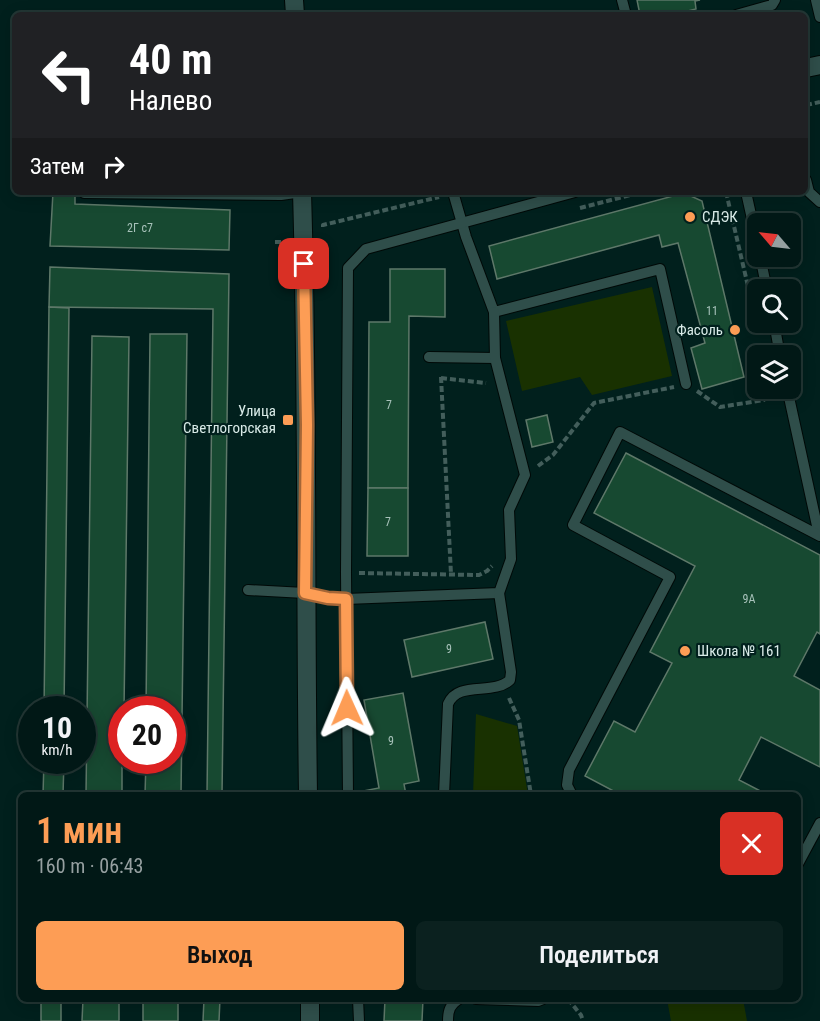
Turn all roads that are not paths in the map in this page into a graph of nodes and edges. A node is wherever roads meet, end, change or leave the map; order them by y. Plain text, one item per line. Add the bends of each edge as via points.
1 (775, 0) edge
2 (816, 0) edge
3 (747, 12) edge
4 (820, 17) edge
5 (808, 188) edge
6 (303, 195) edge
7 (454, 195) edge
8 (564, 195) edge
9 (747, 195) edge
10 (820, 202) edge
11 (751, 213) edge
12 (462, 222) junction
13 (494, 312) junction
14 (429, 357) dead end
15 (495, 358) junction
16 (686, 384) dead end
17 (789, 399) edge
18 (819, 535) edge
19 (248, 590) dead end
20 (305, 593) junction
21 (499, 593) junction
22 (346, 599) junction
23 (308, 792) edge
24 (348, 792) edge
25 (444, 792) edge
26 (570, 792) edge
27 (820, 822) edge
28 (801, 858) edge
29 (310, 1002) edge
30 (358, 1002) edge
31 (454, 1002) edge
32 (310, 1021) edge
33 (359, 1021) edge
34 (448, 1021) edge

1 - 3 lane via 772,5
2 - 4 lane
5 - 10 lane
6 - 20 street
7 - 12 lane
8 - 12 lane
9 - 11 lane
12 - 13 lane
12 - 22 lane via 366,249 348,268
13 - 15 lane
13 - 16 lane via 660,269
14 - 15 lane
15 - 21 lane via 525,475 509,510 511,559
17 - 18 lane
18 - 26 lane via 620,432 573,525 670,577 569,770 567,785
19 - 20 lane
20 - 22 lane
20 - 23 street
21 - 22 lane
21 - 25 lane via 510,680 504,687 451,696
22 - 24 lane
27 - 28 lane
29 - 32 street
30 - 33 lane
31 - 34 lane

